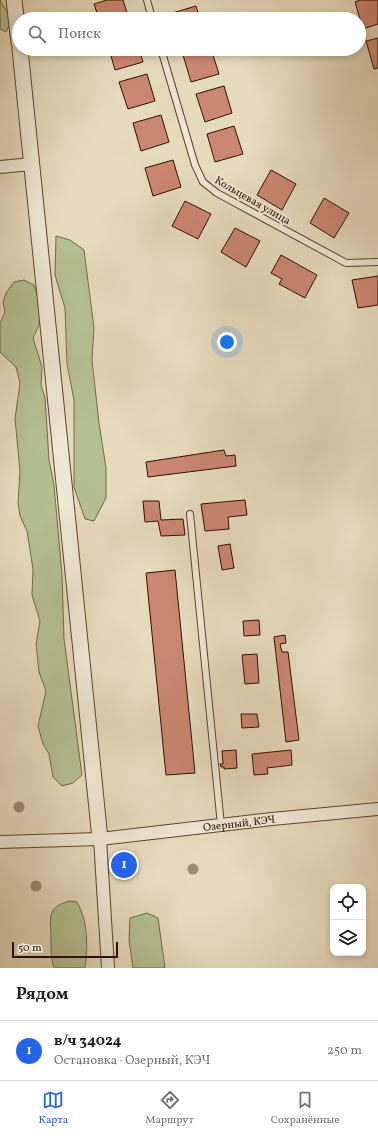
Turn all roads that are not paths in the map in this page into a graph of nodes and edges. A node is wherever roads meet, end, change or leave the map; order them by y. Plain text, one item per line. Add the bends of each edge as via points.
1 (14, 0) edge
2 (147, 0) edge
3 (15, 12) edge
4 (150, 12) edge
5 (21, 56) edge
6 (163, 56) edge
7 (32, 164) junction
8 (0, 167) edge
9 (378, 262) edge
10 (190, 514) dead end
11 (378, 809) edge
12 (221, 825) junction
13 (100, 840) junction
14 (0, 842) edge
15 (108, 968) edge

1 - 3 street
2 - 4 lane
5 - 7 street
6 - 9 lane, Кольцевая улица via 202,182 217,193 346,263
7 - 8 street
7 - 13 street
10 - 12 lane
11 - 12 street, Озерный, КЭЧ
12 - 13 street, Озерный, КЭЧ
13 - 14 street, Озерный, КЭЧ
13 - 15 street

